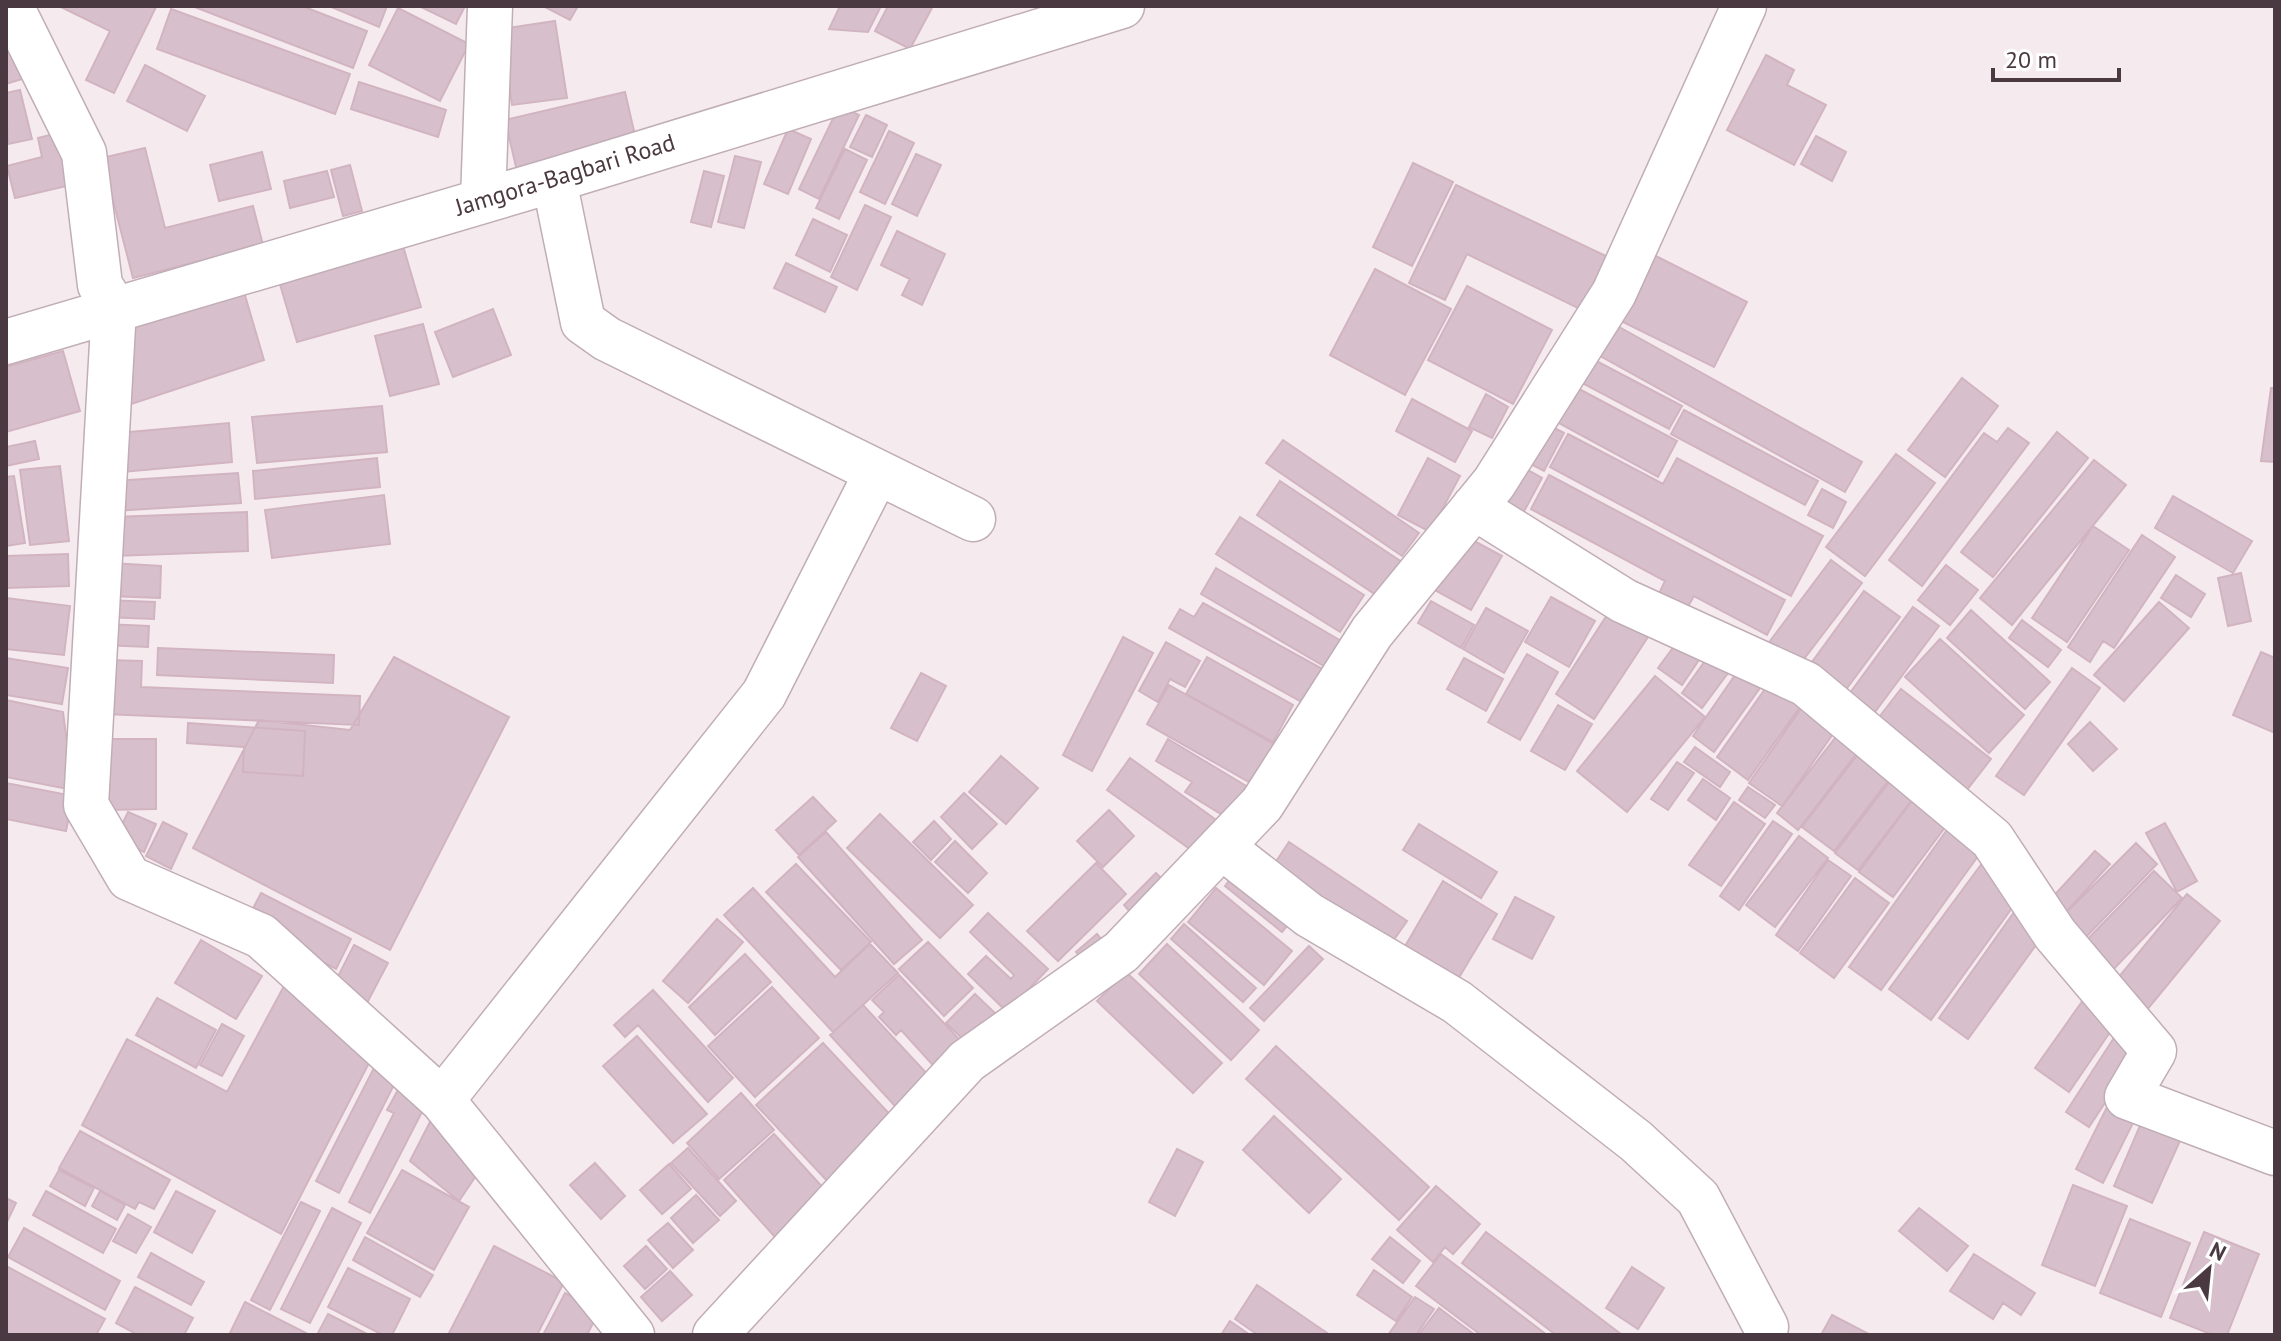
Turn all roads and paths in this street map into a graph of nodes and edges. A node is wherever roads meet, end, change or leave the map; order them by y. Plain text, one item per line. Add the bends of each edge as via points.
1 (11, 6) edge
2 (490, 6) edge
3 (1122, 6) edge
4 (1744, 6) edge
5 (554, 180) junction
6 (483, 200) junction
7 (114, 308) junction
8 (6, 342) edge
9 (877, 472) junction
10 (1474, 507) junction
11 (973, 519) dead end
12 (1222, 847) junction
13 (442, 1100) junction
14 (2275, 1153) edge
15 (1766, 1327) dead end
16 (632, 1335) edge
17 (715, 1335) edge

1 - 7 street via 84,153 100,285
2 - 6 street
3 - 5 street, Jamgora-Bagbari Road
4 - 10 street via 1614,293
5 - 6 street, Jamgora-Bagbari Road
5 - 9 street via 583,322 607,339
6 - 7 street, Jamgora-Bagbari Road
7 - 8 street, Jamgora-Bagbari Road
7 - 13 street via 86,805 129,878 261,936
9 - 11 street
9 - 13 street via 764,694
10 - 12 street via 1372,632 1262,804
10 - 14 street via 1624,601 1818,694 1992,839 2055,934 2154,1051 2127,1097
12 - 15 street via 1309,915 1457,1002 1636,1141 1698,1198
12 - 17 street via 1121,952 967,1061
13 - 16 street

